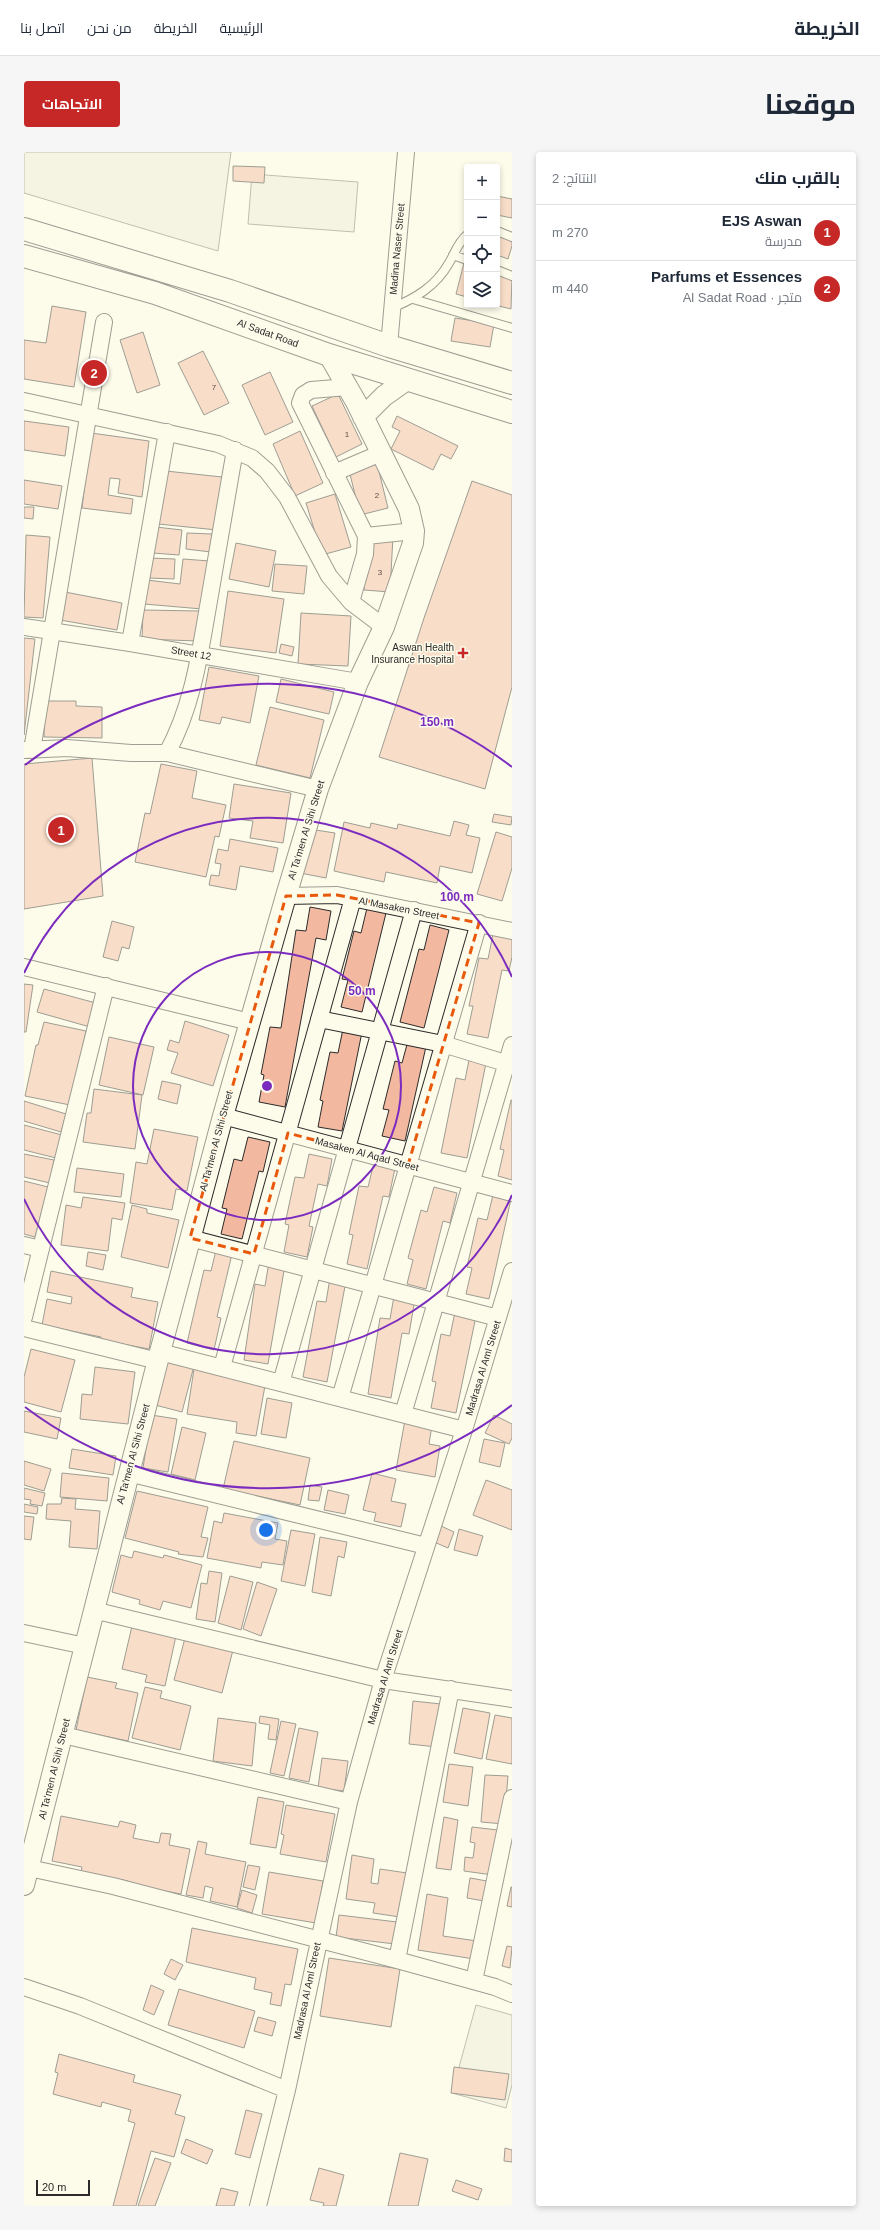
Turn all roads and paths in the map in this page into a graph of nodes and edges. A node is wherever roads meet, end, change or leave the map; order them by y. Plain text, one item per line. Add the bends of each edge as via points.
1 (406, 152) edge
2 (24, 229) edge
3 (500, 232) edge
4 (466, 236) edge
5 (512, 237) edge
6 (453, 255) junction
7 (24, 256) edge
8 (464, 259) edge
9 (500, 271) edge
10 (512, 276) edge
11 (413, 299) junction
12 (392, 308) junction
13 (104, 322) dead end
14 (512, 328) edge
15 (389, 346) junction
16 (329, 355) junction
17 (408, 379) junction
18 (512, 383) edge
19 (348, 386) junction
20 (24, 401) edge
21 (512, 412) edge
22 (88, 415) junction
23 (363, 417) junction
24 (167, 432) junction
25 (235, 450) junction
26 (380, 453) junction
27 (334, 473) junction
28 (414, 531) junction
29 (366, 536) junction
30 (351, 602) junction
31 (24, 627) edge
32 (384, 627) junction
33 (51, 631) junction
34 (130, 642) junction
35 (199, 654) junction
36 (358, 682) junction
37 (28, 750) edge
38 (167, 752) junction
39 (318, 789) junction
40 (286, 896) junction
41 (353, 898) junction
42 (414, 910) junction
43 (479, 923) junction
44 (512, 930) edge
45 (24, 967) edge
46 (106, 986) junction
47 (319, 1019) junction
48 (250, 1022) junction
49 (380, 1031) junction
50 (443, 1044) junction
51 (512, 1045) edge
52 (509, 1064) edge
53 (223, 1116) junction
54 (288, 1133) junction
55 (347, 1149) junction
56 (408, 1165) junction
57 (472, 1182) junction
58 (512, 1192) edge
59 (190, 1238) junction
60 (24, 1245) edge
61 (41, 1249) junction
62 (254, 1254) junction
63 (313, 1270) junction
64 (512, 1271) edge
65 (373, 1285) junction
66 (436, 1302) junction
67 (504, 1310) edge
68 (24, 1317) edge
69 (24, 1328) edge
70 (159, 1356) junction
71 (222, 1368) junction
72 (282, 1383) junction
73 (340, 1398) junction
74 (403, 1414) junction
75 (464, 1430) junction
76 (128, 1473) junction
77 (426, 1546) junction
78 (94, 1610) junction
79 (24, 1633) edge
80 (85, 1646) junction
81 (383, 1680) junction
82 (451, 1689) junction
83 (512, 1699) edge
84 (63, 1735) junction
85 (512, 1798) edge
86 (349, 1802) junction
87 (27, 1864) edge
88 (318, 1940) junction
89 (397, 1960) junction
90 (474, 1981) junction
91 (24, 1988) edge
92 (512, 1994) edge
93 (287, 2090) junction
94 (258, 2206) edge

1 - 12 street, Madina Naser Street
2 - 15 main road via 230,292
3 - 5 lane
4 - 6 lane
6 - 8 lane
6 - 11 lane via 439,278
7 - 16 main road, Al Sadat Road via 155,293
9 - 10 lane
11 - 12 lane
11 - 14 lane
12 - 15 street, Madina Naser Street
13 - 22 street
15 - 18 main road
16 - 17 main road, Al Sadat Road
16 - 19 street, Al Ta'men Al Sihi Street
17 - 21 main road, Al Sadat Road
17 - 23 street via 384,396
19 - 23 street, Al Ta'men Al Sihi Street
19 - 27 street via 311,390 303,395 300,403
20 - 22 street
22 - 24 street
22 - 33 street
23 - 26 street, Al Ta'men Al Sihi Street
24 - 25 street
24 - 34 street
25 - 30 street via 252,458 267,471 286,497 329,576
25 - 35 street
26 - 27 street
26 - 28 street, Al Ta'men Al Sihi Street via 409,509
27 - 29 street
28 - 29 street
28 - 32 street, Al Ta'men Al Sihi Street via 410,555
29 - 30 street via 365,554
30 - 32 street
31 - 33 street, Street 12
32 - 36 street, Al Ta'men Al Sihi Street
33 - 34 street, Street 12
33 - 37 street
34 - 35 street, Street 12
35 - 36 street, Street 12
35 - 38 street via 189,702 177,735
36 - 39 street, Al Ta'men Al Sihi Street
37 - 38 street via 67,748 131,753
38 - 39 street
39 - 40 street, Al Ta'men Al Sihi Street
40 - 41 street, Al Masaken Street via 320,894
40 - 48 street, Al Ta'men Al Sihi Street
41 - 42 street, Al Masaken Street
41 - 47 street
42 - 43 street, Al Masaken Street
42 - 49 street
43 - 44 street, Al Masaken Street
43 - 50 street
45 - 46 street
46 - 48 street
46 - 61 street
47 - 49 street
47 - 54 street
48 - 53 street, Al Ta'men Al Sihi Street
49 - 50 street
49 - 55 street
50 - 52 street
50 - 56 street
51 - 52 street
52 - 57 street
53 - 54 street, Masaken Al Aqad Street
53 - 59 street, Al Ta'men Al Sihi Street
54 - 55 street, Masaken Al Aqad Street
54 - 62 street
55 - 56 street, Masaken Al Aqad Street
55 - 63 street
56 - 57 street, Masaken Al Aqad Street
56 - 65 street
57 - 58 street, Masaken Al Aqad Street
57 - 66 street
59 - 62 street
59 - 70 street, Al Ta'men Al Sihi Street
60 - 61 street
61 - 68 street
62 - 63 street
62 - 71 street
63 - 65 street
63 - 72 street
64 - 67 street, Madrasa Al Aml Street
65 - 66 street
65 - 73 street
66 - 67 street
66 - 74 street
67 - 75 street, Madrasa Al Aml Street
69 - 70 street
70 - 71 street
70 - 76 street, Al Ta'men Al Sihi Street
71 - 72 street
72 - 73 street
73 - 74 street
74 - 75 street
75 - 77 street, Madrasa Al Aml Street
76 - 77 street
76 - 78 street, Al Ta'men Al Sihi Street
77 - 81 street, Madrasa Al Aml Street
78 - 80 street, Al Ta'men Al Sihi Street
78 - 81 street
79 - 80 street
80 - 84 street, Al Ta'men Al Sihi Street
81 - 82 street
81 - 86 street, Madrasa Al Aml Street
82 - 83 street
82 - 89 street
84 - 86 street
84 - 87 street, Al Ta'men Al Sihi Street
85 - 90 street
86 - 88 street, Madrasa Al Aml Street
87 - 88 street
88 - 89 street
88 - 93 street, Madrasa Al Aml Street
89 - 90 street
90 - 92 street
91 - 93 street via 80,2006
93 - 94 street, Madrasa Al Aml Street

